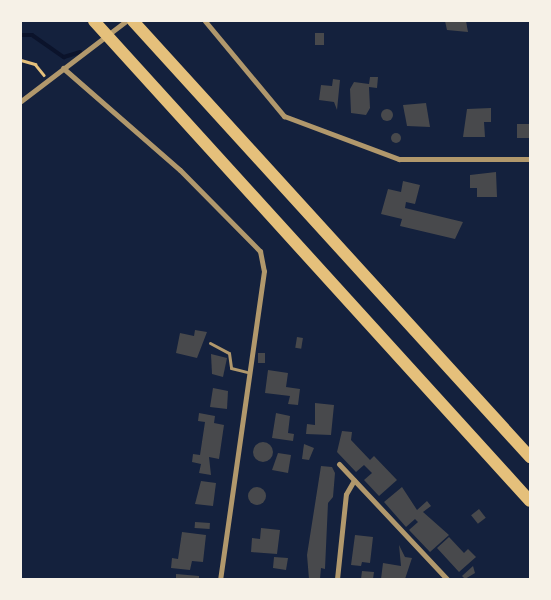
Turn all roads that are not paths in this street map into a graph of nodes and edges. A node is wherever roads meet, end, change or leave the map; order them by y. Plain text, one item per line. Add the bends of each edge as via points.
1 (94, 21) edge
2 (126, 21) edge
3 (133, 21) edge
4 (205, 21) edge
5 (63, 68) junction
6 (21, 101) edge
7 (530, 159) edge
8 (210, 343) dead end
9 (247, 372) junction
10 (530, 456) edge
11 (339, 464) dead end
12 (354, 480) junction
13 (530, 501) edge
14 (220, 579) edge
15 (337, 579) edge
16 (447, 579) edge

1 - 13 highway
2 - 5 street
3 - 10 highway
4 - 7 street via 284,116 399,159
5 - 6 street
5 - 9 street via 180,170 260,251 264,272
8 - 9 lane via 229,353 232,368
9 - 14 street
11 - 12 street
12 - 15 street via 346,494
12 - 16 street

